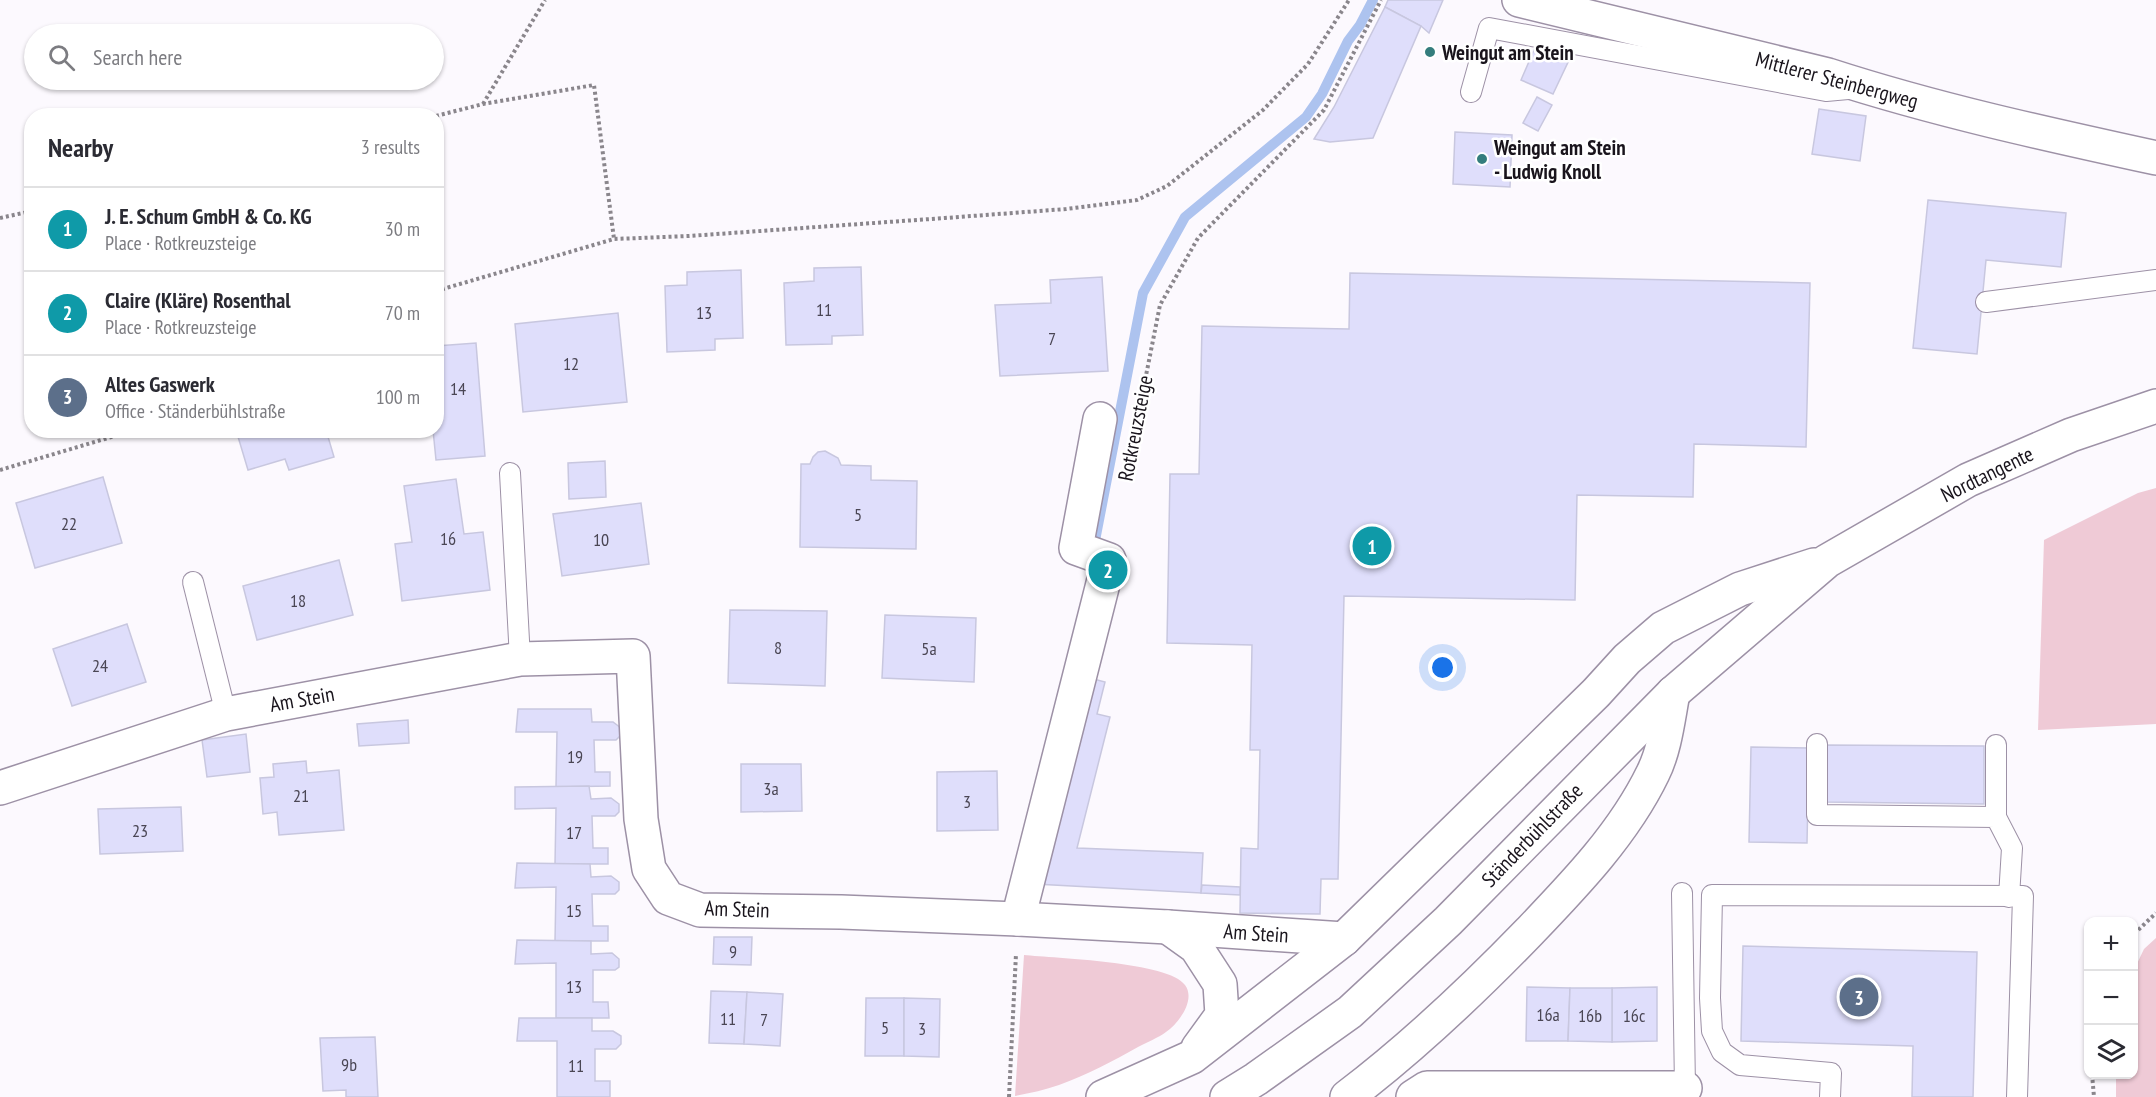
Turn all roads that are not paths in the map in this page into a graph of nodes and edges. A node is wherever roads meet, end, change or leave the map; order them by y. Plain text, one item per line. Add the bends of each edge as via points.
1 (1519, 0) edge
2 (1865, 87) junction
3 (1471, 92) dead end
4 (2156, 158) edge
5 (2156, 280) edge
6 (1986, 302) dead end
7 (2156, 406) edge
8 (1100, 419) dead end
9 (510, 473) dead end
10 (1827, 561) junction
11 (193, 582) dead end
12 (520, 659) junction
13 (1673, 693) junction
14 (226, 714) junction
15 (1817, 744) dead end
16 (1996, 746) dead end
17 (0, 788) edge
18 (1996, 816) junction
19 (1682, 893) dead end
20 (2009, 897) junction
21 (1017, 919) junction
22 (1168, 927) junction
23 (1344, 939) junction
24 (1192, 1057) junction
25 (1685, 1088) joint
26 (1103, 1097) edge
27 (1227, 1097) edge
28 (1347, 1097) edge
29 (1413, 1097) edge
30 (1830, 1097) edge
31 (2018, 1097) edge

1 - 2 main road, Mittlerer Steinbergweg
2 - 3 lane via 1826,92 1489,27
2 - 4 main road, Mittlerer Steinbergweg via 2010,126
5 - 6 lane
7 - 10 main road, Nordtangente via 2071,435 1968,480
8 - 21 main road, Rotkreuzsteige via 1076,548 1109,560
9 - 12 lane
10 - 13 main road, Ständerbühlstraße
10 - 23 main road via 1740,589 1663,628
11 - 14 lane
12 - 14 main road, Am Stein
12 - 21 main road, Am Stein via 633,656 641,819 649,869 668,898 700,910
13 - 27 main road, Ständerbühlstraße via 1449,921 1350,1012
13 - 28 main road via 1654,771 1628,818 1563,896 1470,993
14 - 17 main road, Am Stein
15 - 18 lane via 1817,815
16 - 18 lane
18 - 20 lane via 2012,848
19 - 25 lane
20 - 30 lane via 1712,895 1712,1031 1722,1052 1740,1065 1831,1073
20 - 31 lane via 2023,896
21 - 22 main road, Am Stein
22 - 23 main road, Am Stein
22 - 24 main road, Am Stein via 1196,947 1220,984 1222,1015
23 - 24 main road
24 - 26 main road
25 - 29 main road via 1427,1088

